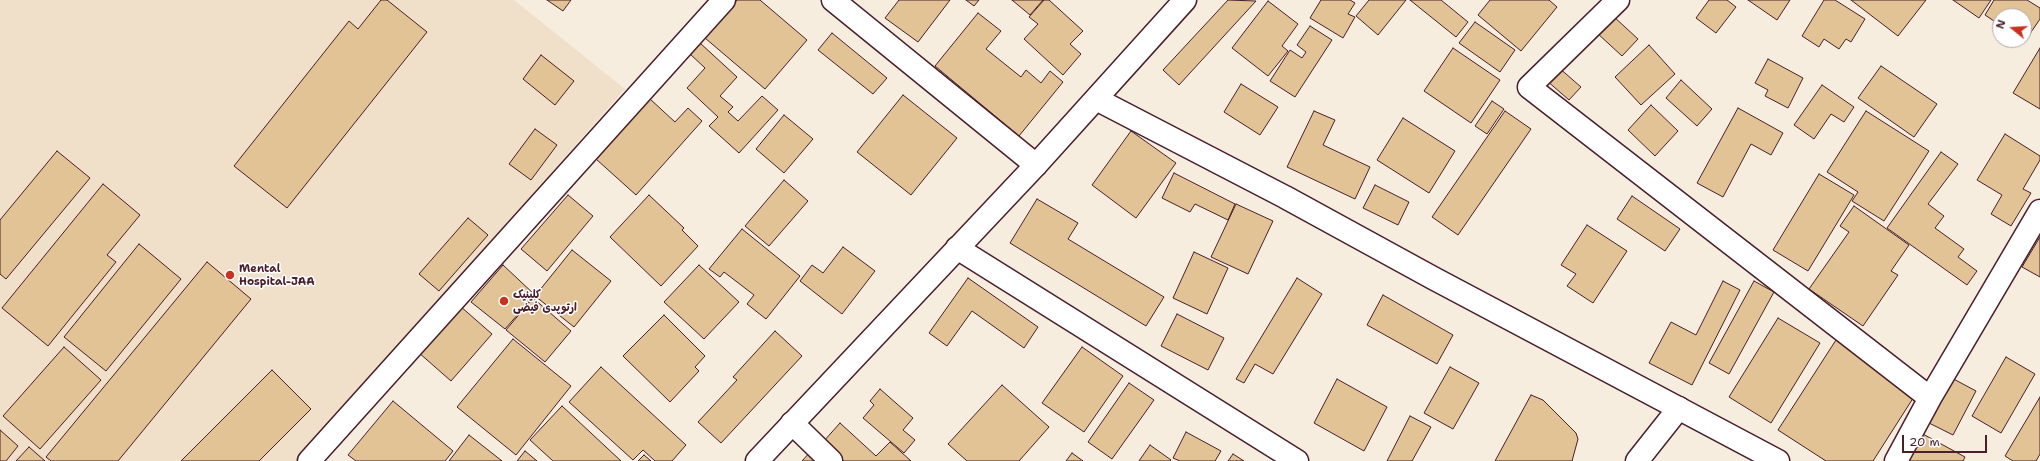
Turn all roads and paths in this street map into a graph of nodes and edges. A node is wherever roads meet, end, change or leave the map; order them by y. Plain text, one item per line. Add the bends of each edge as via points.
1 (724, 0) edge
2 (833, 0) edge
3 (1185, 0) edge
4 (1618, 0) edge
5 (1096, 99) junction
6 (1036, 165) junction
7 (2040, 211) edge
8 (957, 248) junction
9 (1930, 398) junction
10 (1679, 408) junction
11 (792, 423) junction
12 (309, 461) edge
13 (757, 461) edge
14 (831, 461) edge
15 (1297, 461) edge
16 (1637, 461) edge
17 (1778, 461) edge
18 (1896, 461) edge

1 - 12 street
2 - 6 street
3 - 5 street
4 - 9 street via 1529,87
5 - 6 street
5 - 10 street
6 - 8 street
7 - 9 street
8 - 11 street
8 - 15 street
9 - 18 street
10 - 16 street
10 - 17 street
11 - 13 street
11 - 14 street

